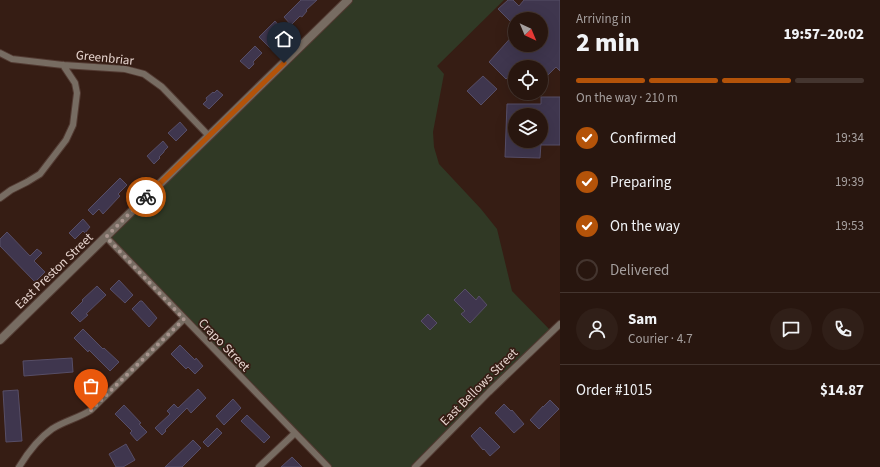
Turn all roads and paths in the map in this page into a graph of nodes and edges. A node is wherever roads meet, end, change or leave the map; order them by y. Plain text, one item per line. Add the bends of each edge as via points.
1 (348, 0) edge
2 (0, 53) edge
3 (63, 65) junction
4 (209, 136) junction
5 (0, 198) edge
6 (106, 237) junction
7 (184, 319) junction
8 (560, 324) edge
9 (0, 340) edge
10 (295, 433) junction
11 (19, 467) edge
12 (259, 467) edge
13 (328, 467) edge
14 (415, 467) edge

1 - 4 street, East Preston Street
2 - 3 street, Greenbriar via 12,59
3 - 4 street, Greenbriar via 125,69 144,74 162,87
3 - 5 street via 75,83 77,93 73,125 66,140 40,174
4 - 6 street, East Preston Street
6 - 7 street, Crapo Street
6 - 9 street, East Preston Street
7 - 10 street, Crapo Street
7 - 11 street via 91,410 52,429 36,444
8 - 14 street, East Bellows Street
10 - 12 street
10 - 13 street, Crapo Street

